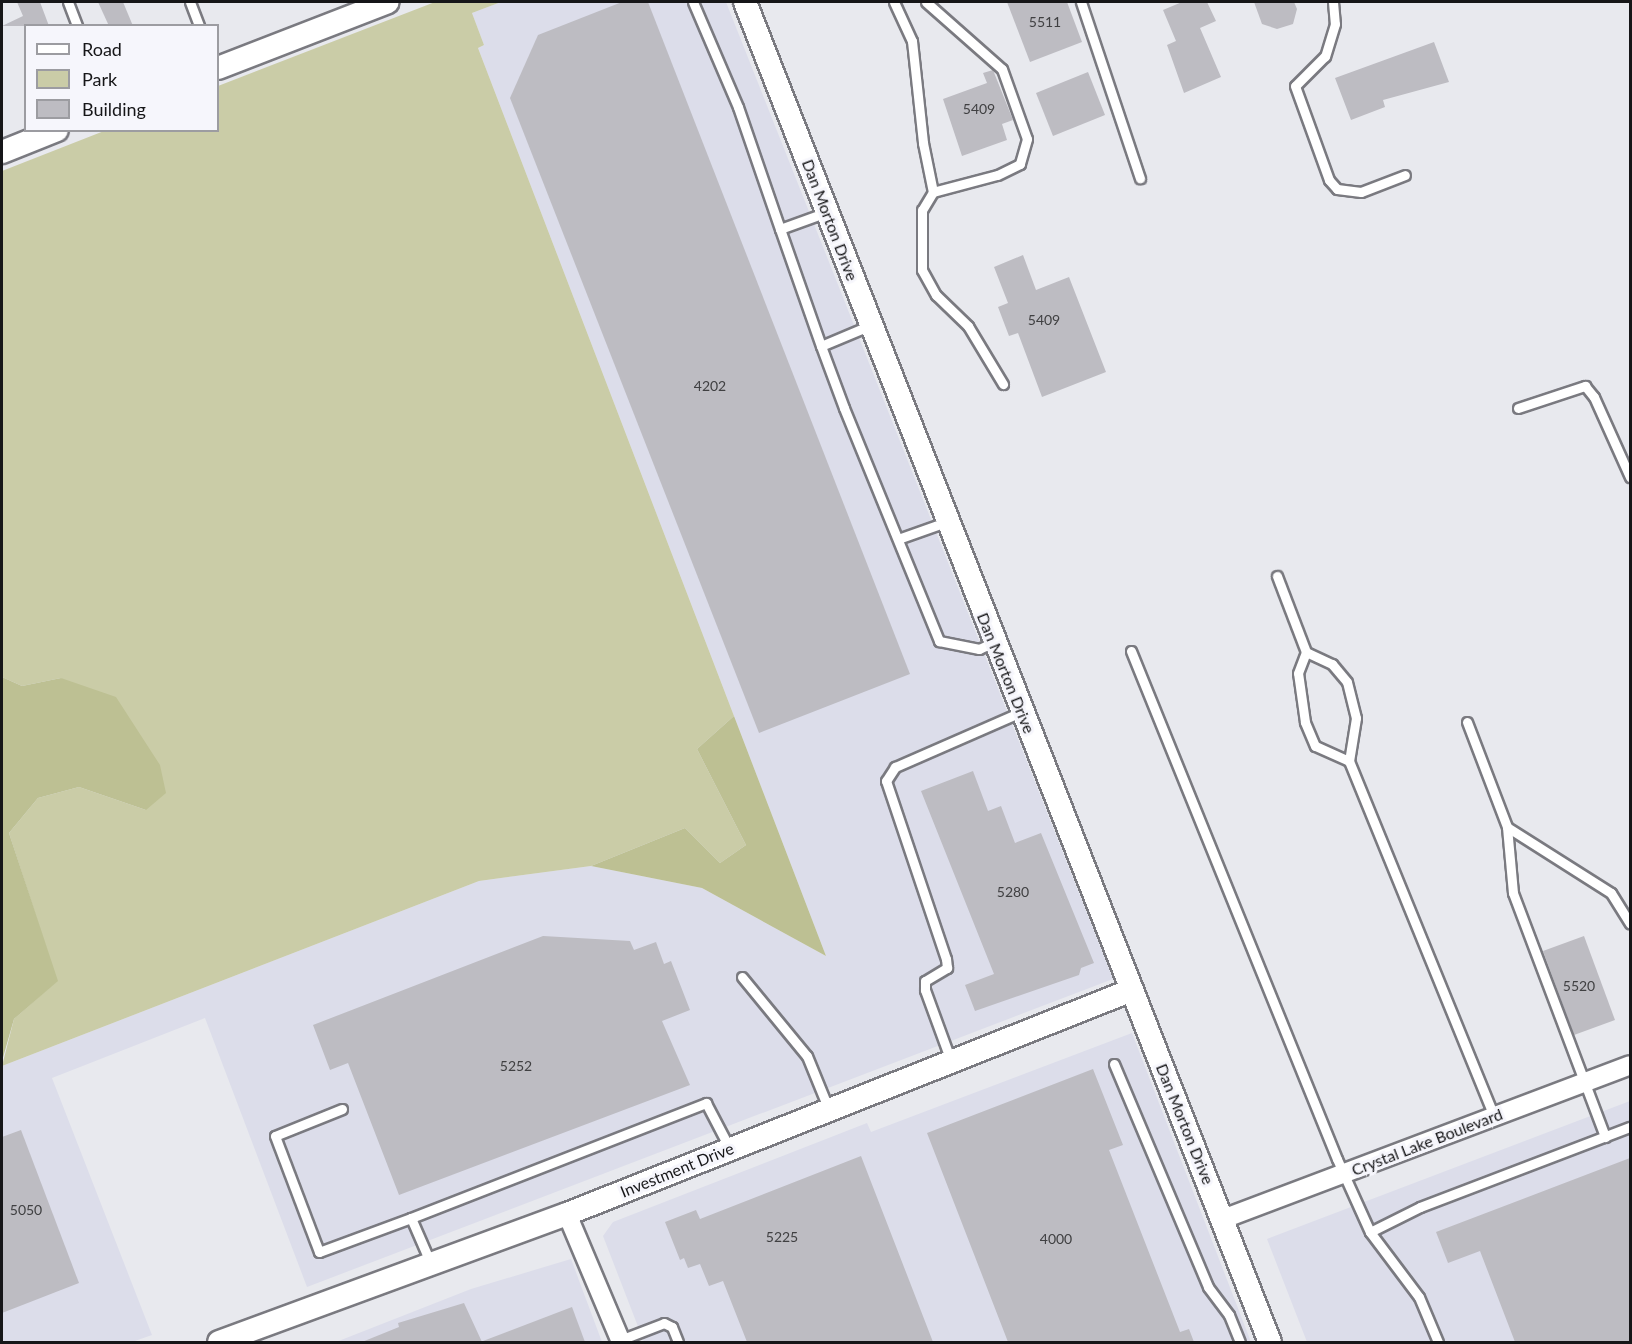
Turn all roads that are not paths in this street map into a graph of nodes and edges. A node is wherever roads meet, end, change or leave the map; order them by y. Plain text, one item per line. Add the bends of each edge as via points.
1 (68, 2) edge
2 (190, 2) edge
3 (388, 2) edge
4 (693, 2) edge
5 (745, 2) edge
6 (894, 2) edge
7 (927, 2) edge
8 (1081, 2) edge
9 (1333, 2) edge
10 (362, 6) edge
11 (76, 24) edge
12 (198, 24) edge
13 (219, 68) edge
14 (52, 132) edge
15 (2, 152) edge
16 (1405, 175) dead end
17 (1140, 178) dead end
18 (933, 192) junction
19 (827, 212) junction
20 (780, 229) junction
21 (871, 325) junction
22 (821, 346) junction
23 (1003, 384) dead end
24 (1518, 408) dead end
25 (1630, 477) edge
26 (946, 522) junction
27 (898, 539) junction
28 (1277, 576) dead end
29 (993, 642) junction
30 (1131, 651) dead end
31 (1306, 652) junction
32 (1021, 712) junction
33 (1467, 722) dead end
34 (1349, 761) junction
35 (1507, 827) junction
36 (1630, 924) edge
37 (742, 977) dead end
38 (1132, 990) junction
39 (951, 1061) junction
40 (1113, 1064) dead end
41 (1630, 1065) edge
42 (1584, 1082) junction
43 (342, 1109) dead end
44 (829, 1110) junction
45 (1494, 1117) junction
46 (1630, 1127) edge
47 (1605, 1137) junction
48 (730, 1149) junction
49 (1344, 1174) junction
50 (567, 1214) junction
51 (411, 1218) junction
52 (1223, 1220) junction
53 (1370, 1232) junction
54 (431, 1264) junction
55 (621, 1341) edge
56 (1265, 1341) edge
57 (219, 1342) edge
58 (678, 1342) edge
59 (1240, 1342) edge
60 (1438, 1342) edge

1 - 11 lane
2 - 12 lane
3 - 10 street
4 - 20 lane via 738,107
5 - 19 street, Dan Morton Drive
6 - 18 lane via 912,41 922,143
7 - 18 lane via 1002,69 1027,139 1020,164 997,175
8 - 17 lane
9 - 16 lane via 1335,24 1325,56 1294,86 1329,180 1337,189 1361,192
10 - 13 street
14 - 15 street
18 - 23 lane via 922,210 922,270 936,295 968,326
19 - 20 lane
19 - 21 street, Dan Morton Drive
20 - 22 lane
21 - 22 lane
21 - 26 street, Dan Morton Drive
22 - 27 lane
24 - 25 lane via 1585,386 1594,397
26 - 27 lane
26 - 29 street, Dan Morton Drive
27 - 29 lane via 939,641 979,649
28 - 31 lane
29 - 32 street, Dan Morton Drive
30 - 49 lane
31 - 34 lane via 1332,664 1347,682 1356,718
31 - 34 lane via 1298,673 1298,697 1305,722 1315,746
32 - 38 street, Dan Morton Drive
32 - 39 lane via 895,767 886,781 946,959 947,968 925,981 924,990
33 - 35 lane
34 - 45 lane
35 - 36 lane via 1611,893
35 - 42 lane via 1513,893
37 - 44 lane via 807,1056
38 - 39 street, Investment Drive
38 - 52 street, Dan Morton Drive
39 - 44 street, Investment Drive
40 - 59 lane via 1208,1287 1229,1316
41 - 42 street, Crystal Lake Boulevard
42 - 45 street, Crystal Lake Boulevard
42 - 47 lane
43 - 51 lane via 275,1137 319,1252
44 - 48 street, Investment Drive
45 - 49 street, Crystal Lake Boulevard
46 - 47 lane
47 - 53 lane via 1420,1207
48 - 50 street, Investment Drive
48 - 51 lane via 706,1103
49 - 52 street, Crystal Lake Boulevard
49 - 53 lane
50 - 54 street, Investment Drive
50 - 55 street
51 - 54 lane
52 - 56 street, Dan Morton Drive
53 - 60 lane via 1419,1297
54 - 57 street, Investment Drive
55 - 58 lane via 664,1323 672,1327

